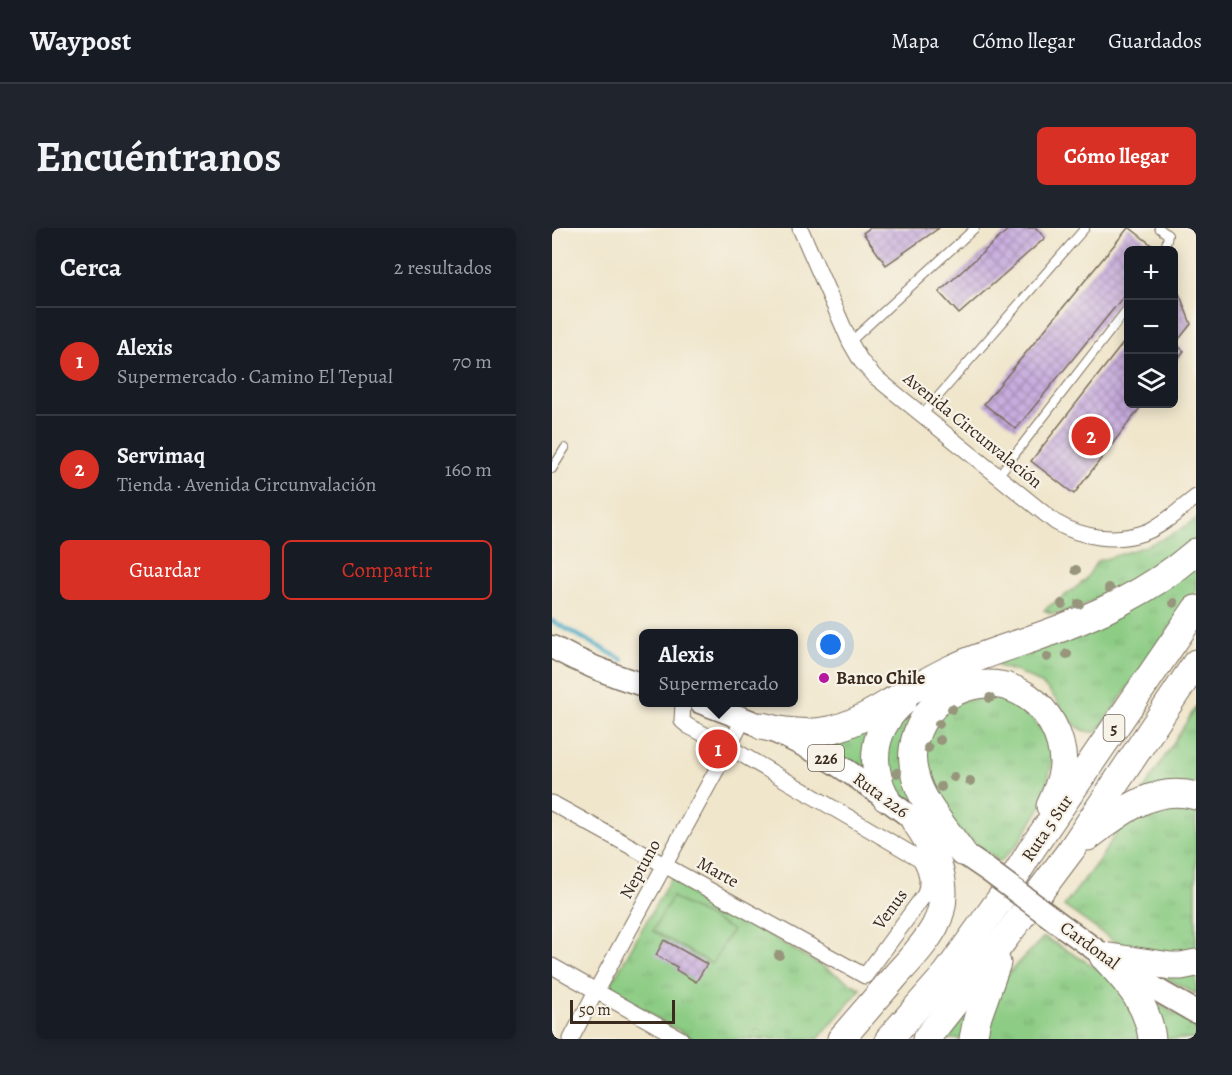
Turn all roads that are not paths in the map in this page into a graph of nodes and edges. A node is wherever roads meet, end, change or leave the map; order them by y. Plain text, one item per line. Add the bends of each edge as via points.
1 (800, 228) edge
2 (975, 228) edge
3 (1085, 228) edge
4 (1159, 228) edge
5 (1166, 246) edge
6 (1124, 313) edge
7 (850, 342) junction
8 (922, 415) junction
9 (565, 448) dead end
10 (552, 469) edge
11 (998, 476) junction
12 (1196, 497) edge
13 (1196, 552) edge
14 (1196, 609) edge
15 (552, 647) edge
16 (1196, 663) edge
17 (924, 683) junction
18 (639, 684) edge
19 (683, 707) edge
20 (713, 707) edge
21 (753, 722) junction
22 (729, 747) junction
23 (1196, 796) edge
24 (885, 798) junction
25 (552, 803) edge
26 (914, 820) junction
27 (1033, 847) junction
28 (1071, 850) junction
29 (962, 852) junction
30 (665, 865) junction
31 (989, 871) joint
32 (1008, 933) junction
33 (1103, 957) junction
34 (1196, 963) edge
35 (552, 966) edge
36 (865, 976) joint
37 (596, 991) junction
38 (1196, 1012) edge
39 (571, 1039) edge
40 (681, 1039) edge
41 (841, 1039) edge
42 (889, 1039) edge
43 (926, 1039) edge
44 (973, 1039) edge
45 (1152, 1039) edge

1 - 7 street, Avenida Circunvalación
2 - 7 lane
3 - 8 lane
4 - 5 lane via 1168,235
6 - 11 lane
7 - 8 street, Avenida Circunvalación via 874,376
8 - 11 street, Avenida Circunvalación
9 - 10 lane
11 - 12 street, Avenida Circunvalación via 1055,522 1077,533 1101,538 1146,531
13 - 17 highway via 1157,582 1122,602 957,666
14 - 27 highway, Ruta 5 Sur / 5
15 - 18 main road
16 - 28 highway, Ruta 5 Sur / 5
17 - 21 highway via 855,722 831,730 790,732
17 - 24 highway via 895,708 881,729 876,765
19 - 22 street via 682,722
20 - 21 main road, Ruta 226 / 226
21 - 22 street, Neptuno
21 - 24 main road, Ruta 226 / 226 via 833,762
22 - 30 street, Neptuno
22 - 36 street, Venus via 920,859 927,876 925,894
23 - 28 highway via 1167,793 1139,801
24 - 26 main road, Ruta 226 / 226
25 - 30 street, Marte
26 - 29 main road, Ruta 226 / 226
26 - 41 highway via 939,866 943,898 938,918 914,955
27 - 29 highway via 1060,781 1063,764 1058,737 1047,715 1030,698 1008,687 984,684 960,689 939,701 918,730 913,753 919,788
27 - 42 highway, Ruta 5 Sur / 5 via 947,973
28 - 32 highway, Ruta 5 Sur / 5
29 - 31 main road, Ruta 226 / 226
30 - 36 street, Marte
30 - 37 street, Neptuno
31 - 33 main road, Cardonal, bridge
32 - 43 highway, Ruta 5 Sur / 5
32 - 44 highway
33 - 34 highway via 1171,966
33 - 38 main road, Cardonal
33 - 45 highway via 1137,995
35 - 37 street
37 - 39 street, Neptuno
37 - 40 street

